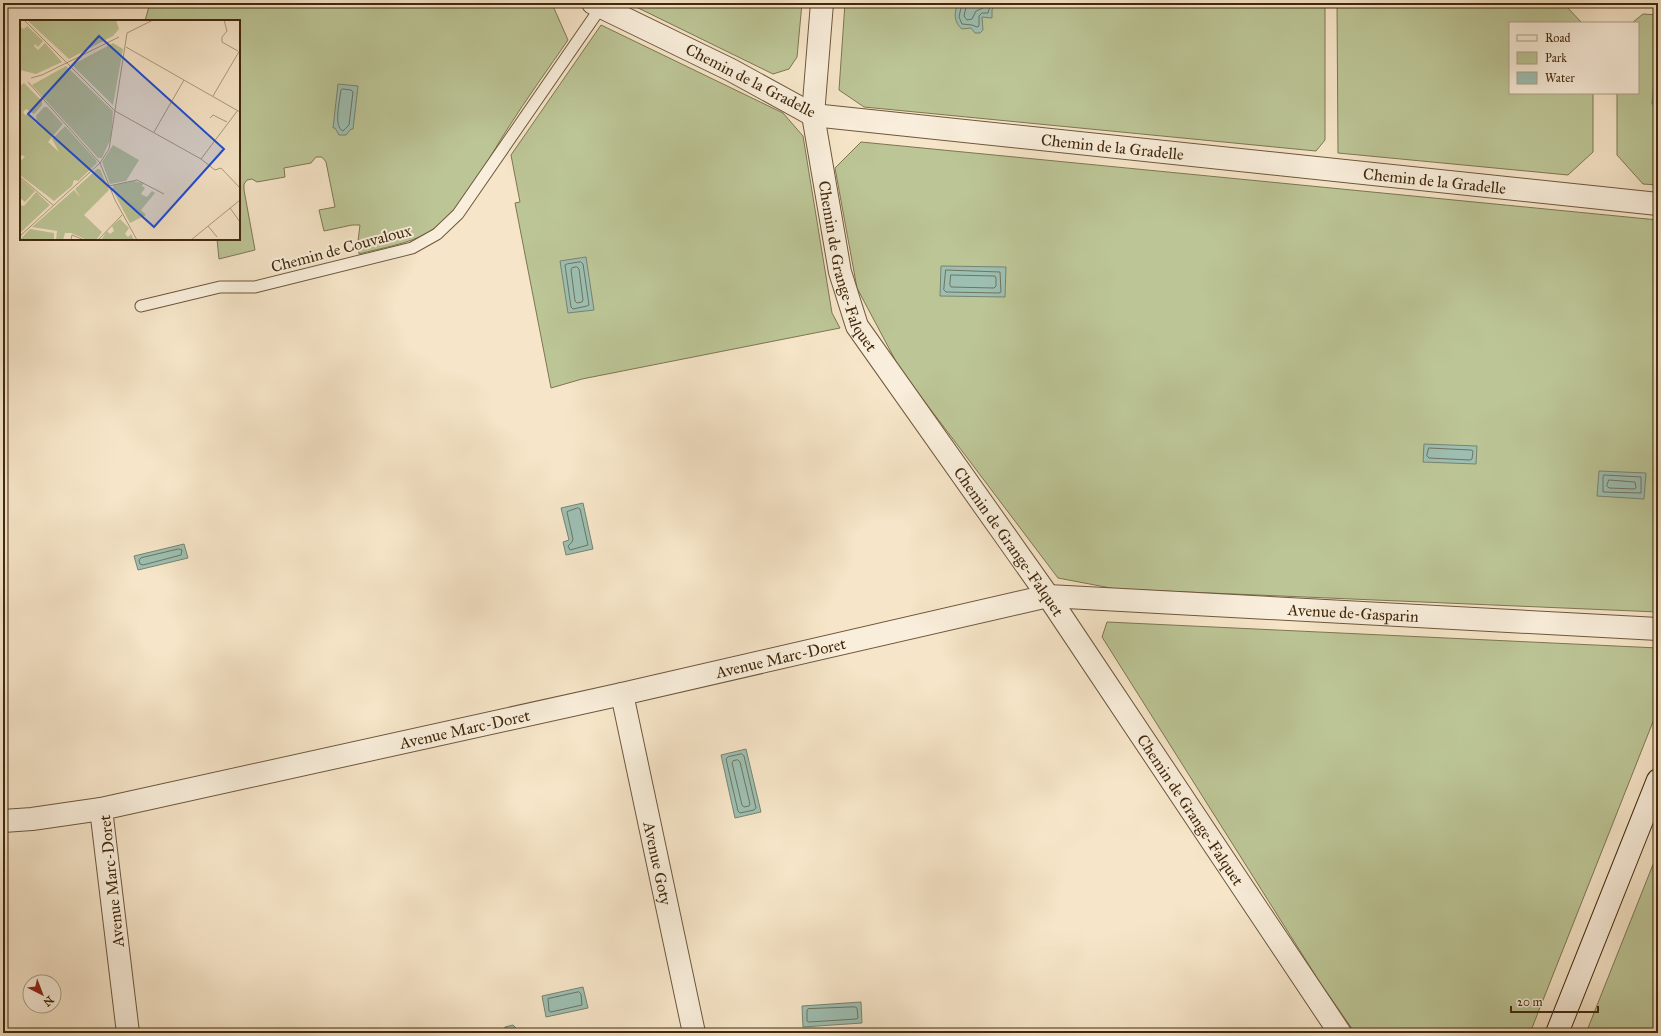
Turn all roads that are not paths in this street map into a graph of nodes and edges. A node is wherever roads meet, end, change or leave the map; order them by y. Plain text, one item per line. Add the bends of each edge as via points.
1 (822, 3) edge
2 (597, 5) edge
3 (813, 115) junction
4 (1658, 204) edge
5 (141, 306) dead end
6 (1048, 596) junction
7 (1658, 629) edge
8 (622, 694) junction
9 (1658, 780) edge
10 (101, 809) junction
11 (3, 821) edge
12 (128, 1033) edge
13 (694, 1033) edge
14 (1340, 1033) edge
15 (1557, 1033) edge

1 - 3 street, Chemin de Grange-Falquet
2 - 3 street, Chemin de la Gradelle via 731,70
2 - 5 lane, Chemin de Couvaloux via 458,214 436,234 412,248 339,268 255,287 220,287
3 - 4 street, Chemin de la Gradelle
3 - 6 street, Chemin de Grange-Falquet via 840,272 857,326
6 - 7 street, Avenue de-Gasparin
6 - 8 street, Avenue Marc-Doret
6 - 14 street, Chemin de Grange-Falquet
8 - 10 street, Avenue Marc-Doret
8 - 13 street, Avenue Goty
9 - 15 street
10 - 11 street via 32,820
10 - 12 street, Avenue Marc-Doret

